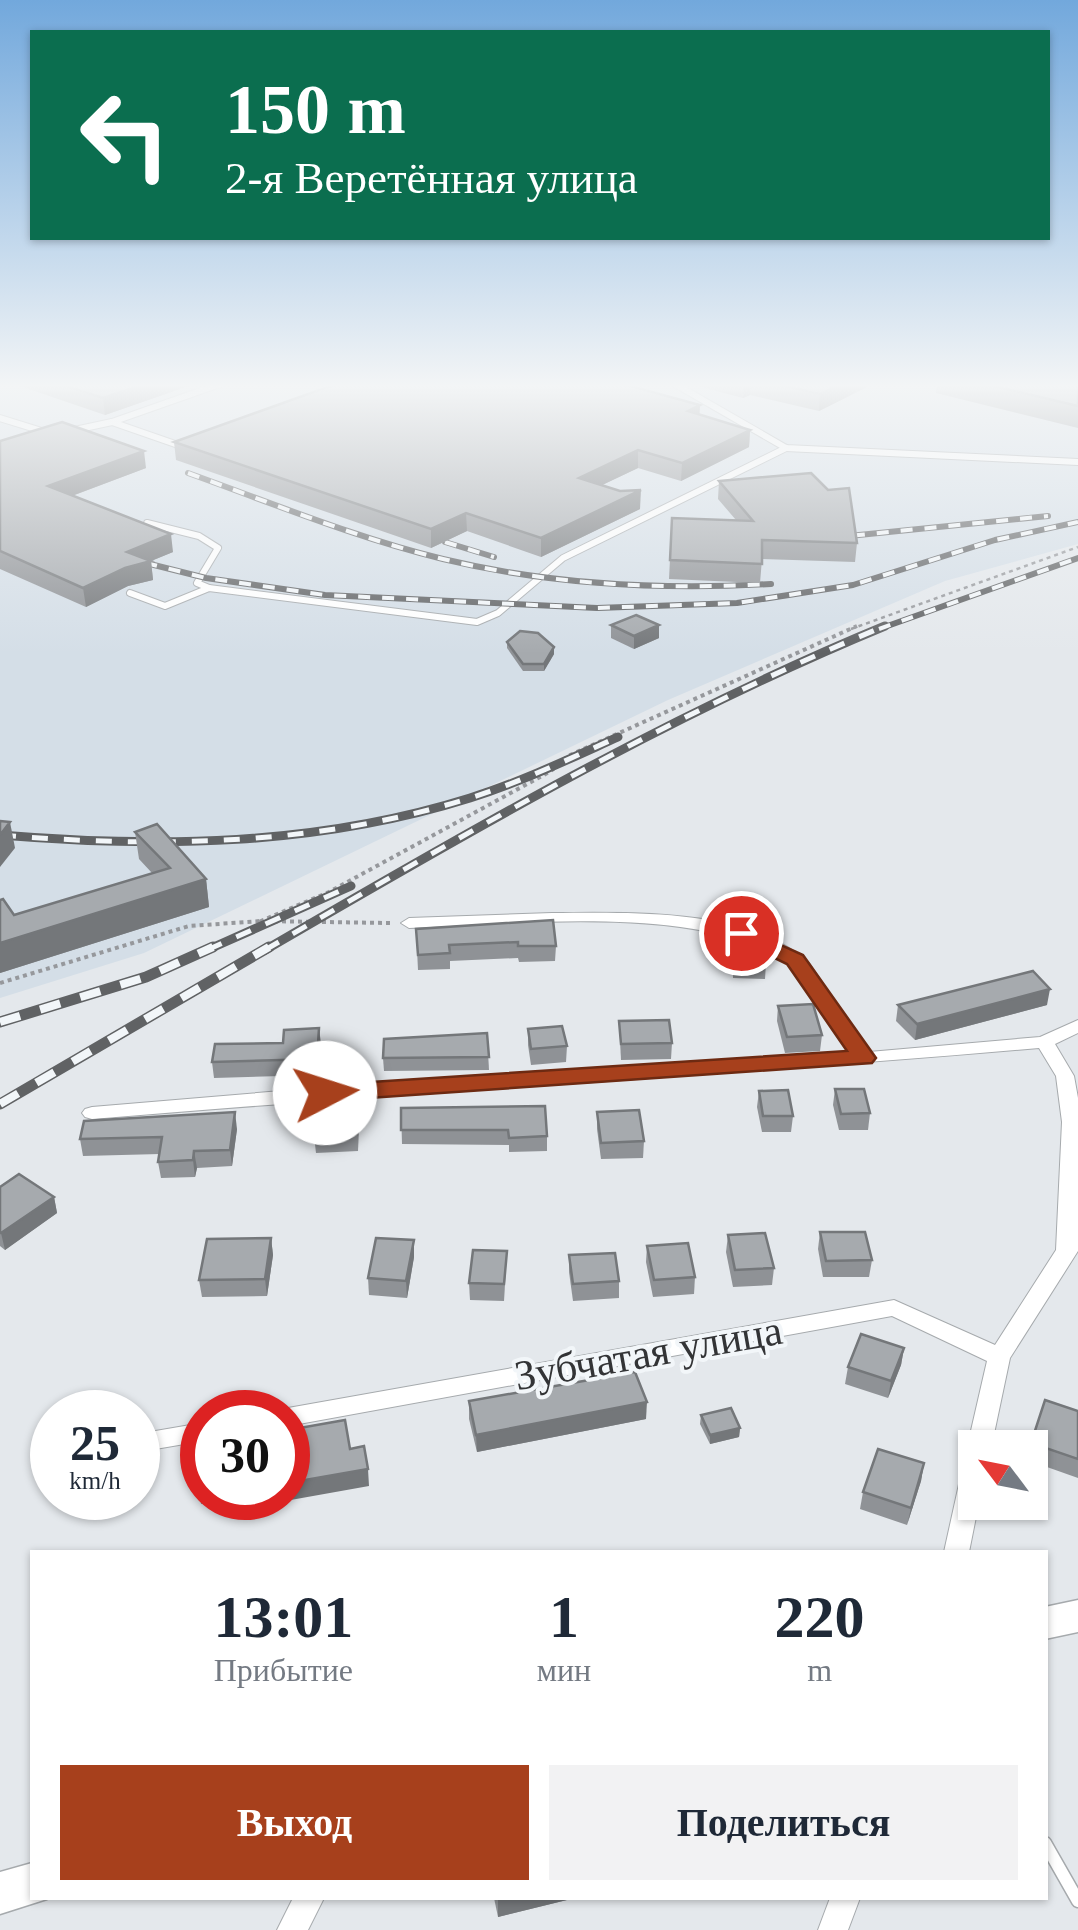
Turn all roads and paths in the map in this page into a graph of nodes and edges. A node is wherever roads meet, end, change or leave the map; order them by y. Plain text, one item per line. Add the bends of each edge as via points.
1 (733, 474) edge
2 (147, 523) edge
3 (1078, 546) edge
4 (209, 588) junction
5 (130, 593) dead end
6 (261, 921) junction
7 (409, 923) joint
8 (0, 983) edge
9 (1078, 1026) edge
10 (1044, 1042) junction
11 (864, 1058) junction
12 (92, 1112) dead end
13 (1075, 1121) edge
14 (1073, 1251) edge
15 (998, 1357) junction
16 (310, 1412) edge
17 (983, 1430) edge
18 (963, 1520) edge
19 (956, 1550) edge
20 (1078, 1616) edge
21 (1048, 1622) edge
22 (1048, 1847) edge
23 (30, 1885) edge
24 (0, 1893) edge
25 (308, 1900) edge
26 (844, 1900) edge
27 (1078, 1901) edge
28 (292, 1930) edge
29 (833, 1930) edge

1 - 4 lane via 563,558 478,622
2 - 4 lane via 199,536 218,548 197,583
3 - 6 path via 941,591 734,678 568,756 403,853
4 - 5 lane via 165,606
6 - 7 path
6 - 8 path via 189,926
7 - 11 street via 634,919 741,933 795,960
9 - 10 street
10 - 11 street
10 - 13 street via 1065,1076
11 - 12 street
13 - 14 street
14 - 15 street
15 - 16 street, Зубчатая улица via 894,1308
15 - 17 street
18 - 19 street
20 - 21 main road
22 - 27 lane
23 - 24 main road
25 - 28 street
26 - 29 street

